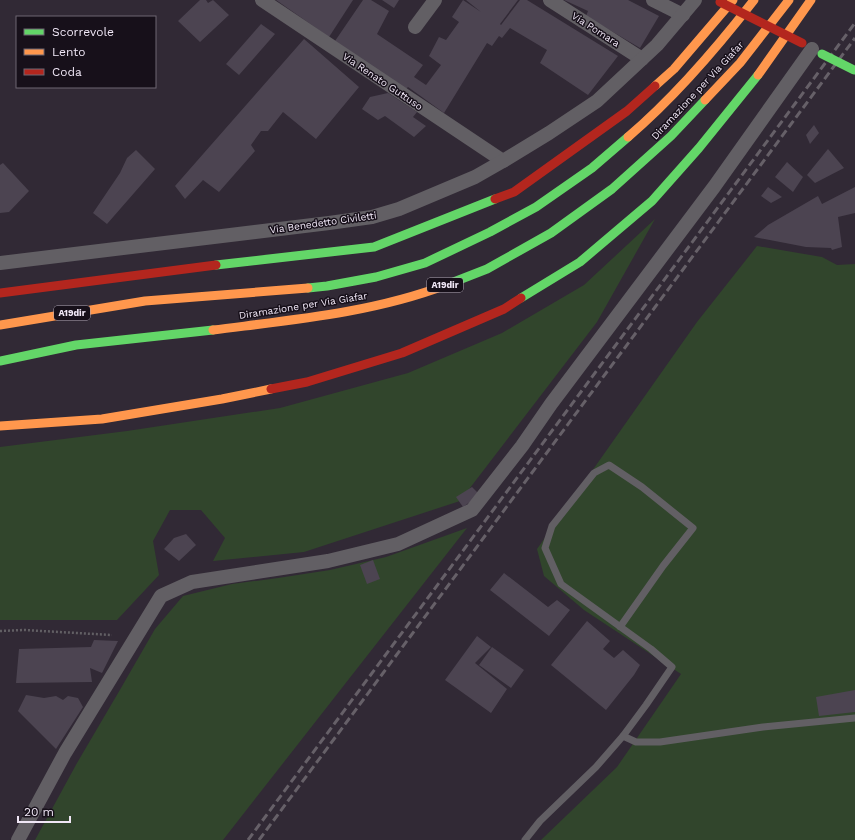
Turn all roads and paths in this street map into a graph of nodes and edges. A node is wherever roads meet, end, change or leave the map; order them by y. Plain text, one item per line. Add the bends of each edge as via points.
1 (262, 0) edge
2 (435, 0) edge
3 (550, 0) edge
4 (653, 0) edge
5 (695, 0) edge
6 (733, 0) edge
7 (754, 0) edge
8 (789, 0) edge
9 (811, 0) edge
10 (720, 2) dead end
11 (683, 14) junction
12 (415, 27) dead end
13 (812, 49) junction
14 (642, 59) junction
15 (854, 70) dead end
16 (503, 161) junction
17 (0, 263) edge
18 (0, 293) edge
19 (0, 325) edge
20 (0, 361) edge
21 (0, 426) edge
22 (620, 627) junction
23 (0, 631) edge
24 (112, 635) dead end
25 (855, 718) edge
26 (623, 736) junction
27 (18, 840) edge
28 (525, 840) edge

1 - 16 street, Via Renato Guttuso
2 - 12 street
3 - 14 street, Via Pomara
4 - 11 street
5 - 11 street, Via Benedetto Civiletti
6 - 18 main road via 674,69 628,111 514,192 374,247
7 - 19 main road, Diramazione per Via Giafar / A19dir via 677,91 592,168 536,207 425,263 376,277 328,286 145,301
8 - 20 main road, Diramazione per Via Giafar / A19dir via 740,63 671,136 612,189 550,233 486,269 422,294 346,312 200,332 76,345
9 - 21 main road via 760,72 699,148 652,201 580,262 504,309 402,353 307,382 102,419
10 - 13 main road, bridge
11 - 14 street, Via Benedetto Civiletti
13 - 15 main road, bridge
13 - 27 street via 709,193 472,510 398,544 328,561 192,582 161,596 65,753
14 - 16 street, Via Benedetto Civiletti via 596,101
16 - 17 street, Via Benedetto Civiletti via 435,195 372,217
22 - 22 lane via 562,584 545,548 552,526 594,473 609,465 642,487 693,528
22 - 26 lane via 672,667
23 - 24 path
25 - 26 lane via 763,727 660,742 636,742
26 - 28 lane via 596,767 540,821

